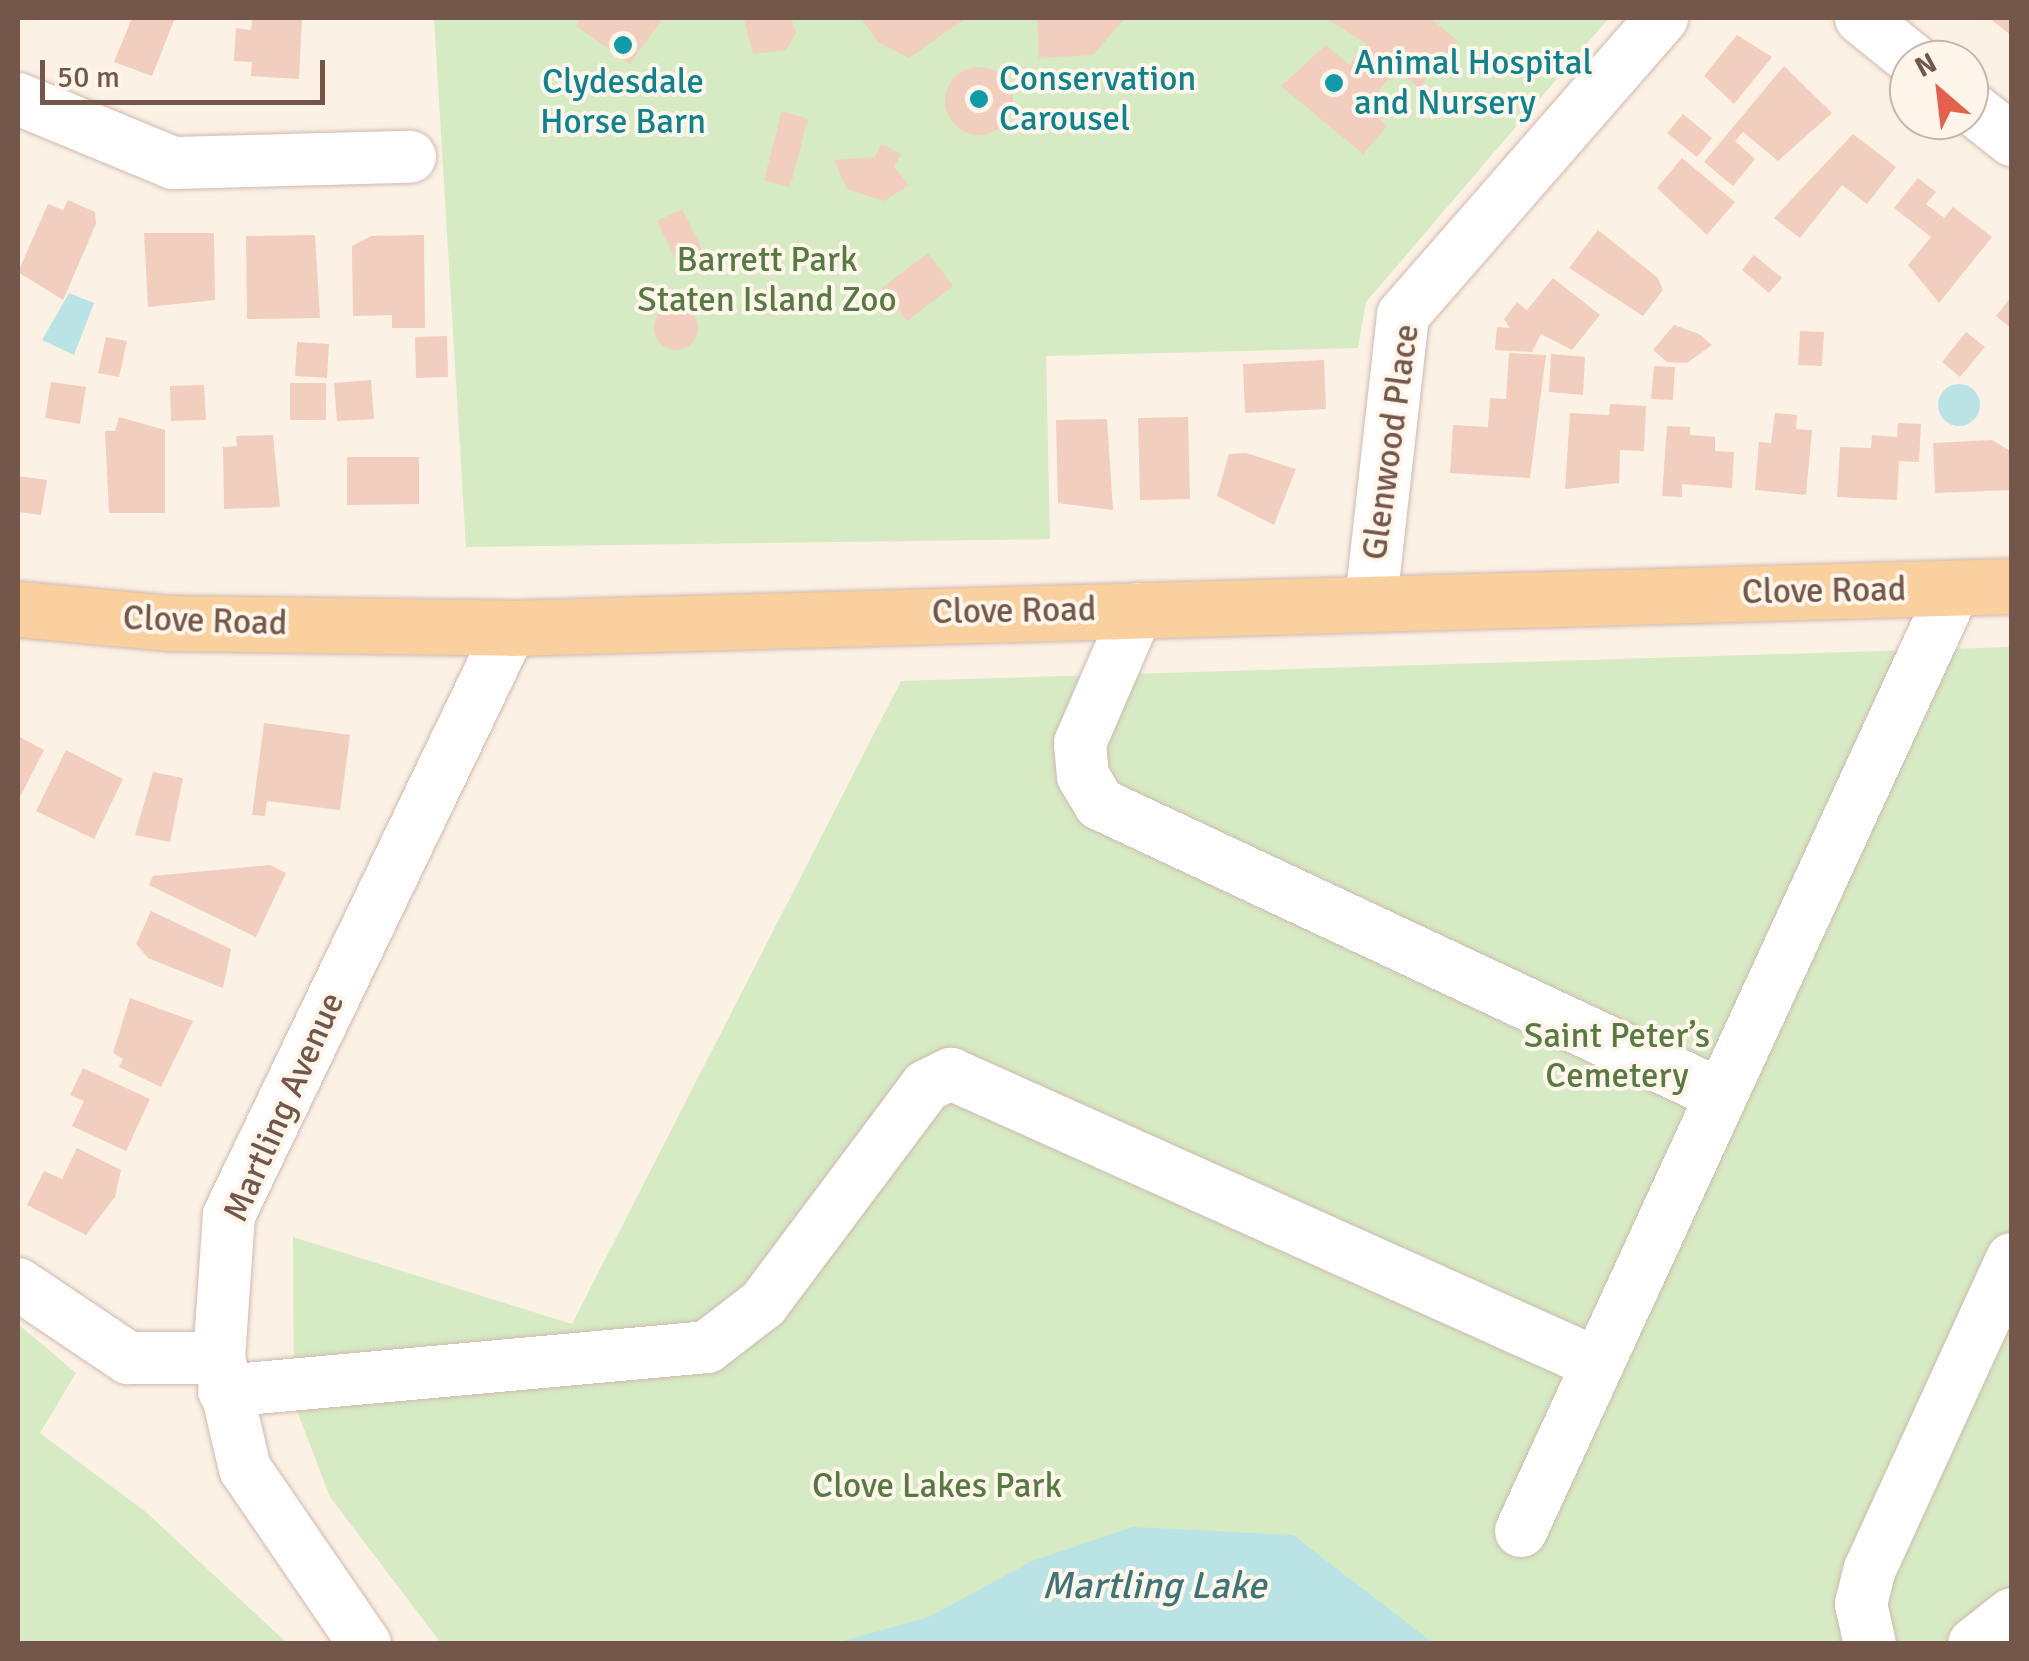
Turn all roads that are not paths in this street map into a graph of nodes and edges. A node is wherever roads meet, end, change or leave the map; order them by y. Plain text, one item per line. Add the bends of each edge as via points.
1 (1662, 18) edge
2 (18, 99) edge
3 (1989, 122) edge
4 (2012, 140) edge
5 (410, 157) dead end
6 (2012, 586) edge
7 (1954, 588) junction
8 (1371, 601) junction
9 (18, 609) edge
10 (1138, 609) junction
11 (510, 628) junction
12 (1721, 1095) junction
13 (2012, 1259) edge
14 (18, 1284) edge
15 (1598, 1364) junction
16 (221, 1374) junction
17 (1521, 1531) dead end
18 (2012, 1614) edge
19 (365, 1644) edge
20 (1870, 1644) edge
21 (1974, 1644) edge

1 - 8 street, Glenwood Place via 1403,315
2 - 5 street via 174,163
3 - 4 street
6 - 7 main road, Clove Road
7 - 8 main road, Clove Road
7 - 12 street
8 - 10 main road, Clove Road
9 - 11 main road, Clove Road via 170,623
10 - 11 main road, Clove Road
10 - 12 street via 1080,742 1083,776 1100,804
11 - 16 street, Martling Avenue via 229,1216
12 - 15 street
13 - 20 street via 1870,1569 1861,1604
14 - 16 street via 128,1358
15 - 16 street via 951,1074 926,1086 763,1304 707,1347
15 - 17 street
16 - 19 street, Martling Avenue via 245,1469
18 - 21 street

